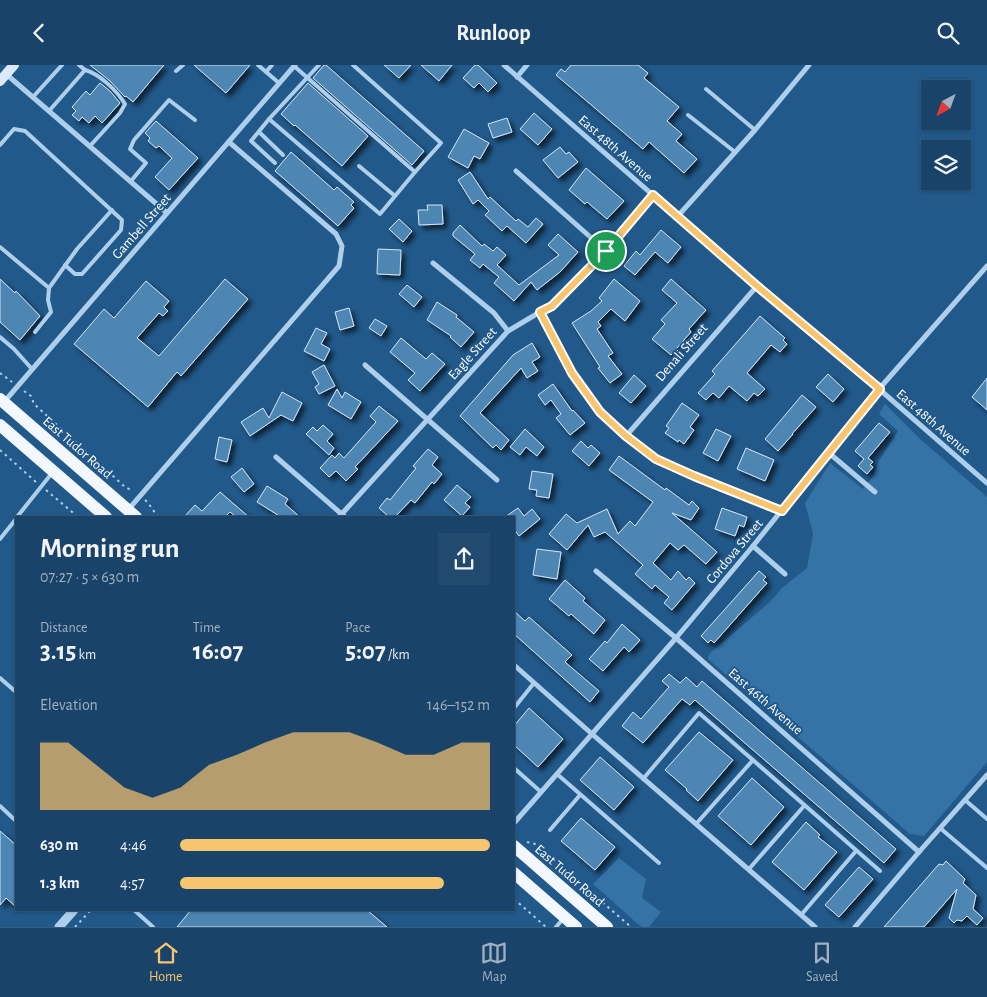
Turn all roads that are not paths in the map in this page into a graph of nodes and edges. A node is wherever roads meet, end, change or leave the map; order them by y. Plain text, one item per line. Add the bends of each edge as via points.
1 (14, 65) edge
2 (62, 65) edge
3 (79, 65) edge
4 (184, 65) edge
5 (258, 65) edge
6 (272, 65) edge
7 (294, 65) edge
8 (319, 65) edge
9 (353, 65) edge
10 (504, 65) edge
11 (527, 65) edge
12 (808, 65) edge
13 (85, 70) junction
14 (176, 71) dead end
15 (266, 72) junction
16 (2, 75) edge
17 (517, 77) junction
18 (308, 78) junction
19 (279, 83) junction
20 (706, 89) dead end
21 (33, 97) junction
22 (50, 111) junction
23 (688, 115) dead end
24 (269, 119) junction
25 (195, 120) dead end
26 (755, 130) junction
27 (258, 132) junction
28 (229, 142) junction
29 (0, 145) edge
30 (90, 146) junction
31 (735, 153) junction
32 (283, 155) dead end
33 (275, 163) dead end
34 (359, 166) dead end
35 (516, 171) dead end
36 (415, 172) junction
37 (131, 181) junction
38 (653, 195) junction
39 (395, 197) junction
40 (112, 210) junction
41 (167, 213) junction
42 (677, 217) junction
43 (0, 247) edge
44 (606, 251) junction
45 (433, 263) dead end
46 (65, 265) junction
47 (987, 266) edge
48 (757, 286) junction
49 (49, 288) junction
50 (540, 312) junction
51 (508, 331) junction
52 (35, 332) dead end
53 (0, 337) edge
54 (365, 365) dead end
55 (32, 369) junction
56 (880, 389) junction
57 (2, 400) edge
58 (427, 419) junction
59 (0, 425) edge
60 (626, 436) junction
61 (829, 453) junction
62 (276, 457) dead end
63 (54, 471) junction
64 (498, 480) dead end
65 (987, 483) edge
66 (875, 492) dead end
67 (782, 511) junction
68 (132, 514) edge
69 (19, 516) edge
70 (105, 516) edge
71 (342, 516) edge
72 (15, 520) edge
73 (0, 539) edge
74 (753, 546) junction
75 (596, 571) dead end
76 (785, 574) dead end
77 (676, 638) junction
78 (515, 666) edge
79 (0, 678) edge
80 (534, 683) junction
81 (15, 691) edge
82 (515, 707) edge
83 (592, 734) junction
84 (753, 760) junction
85 (515, 769) edge
86 (556, 774) junction
87 (987, 775) edge
88 (643, 779) junction
89 (541, 792) junction
90 (580, 795) junction
91 (965, 800) junction
92 (0, 806) edge
93 (804, 806) junction
94 (987, 819) edge
95 (15, 820) edge
96 (515, 822) edge
97 (696, 824) junction
98 (940, 827) junction
99 (550, 830) dead end
100 (519, 844) edge
101 (856, 851) junction
102 (919, 852) junction
103 (659, 863) dead end
104 (987, 868) edge
105 (749, 869) junction
106 (880, 871) dead end
107 (515, 874) edge
108 (73, 911) edge
109 (135, 911) edge
110 (801, 915) junction
111 (565, 917) junction
112 (59, 927) edge
113 (153, 927) edge
114 (556, 927) edge
115 (576, 927) edge
116 (595, 927) edge
117 (607, 927) edge
118 (815, 927) edge
119 (855, 927) edge

1 - 16 main road
2 - 21 lane
3 - 13 lane
4 - 14 lane
5 - 15 lane
6 - 15 lane
7 - 18 lane
7 - 19 street, Gambell Street
8 - 18 lane
9 - 36 lane via 441,143
10 - 17 street, East 48th Avenue
11 - 17 street
12 - 26 street
13 - 22 lane
13 - 30 lane via 99,75 125,104
15 - 19 lane
16 - 21 street
17 - 38 street, East 48th Avenue
18 - 24 lane
18 - 36 lane
19 - 28 street, Gambell Street
20 - 26 lane
21 - 22 street
22 - 30 street
23 - 31 lane
24 - 27 lane
24 - 39 lane via 380,214
25 - 37 lane via 169,100 134,139 130,149 146,163
26 - 31 street
27 - 32 lane
27 - 33 lane via 251,141
28 - 41 street, Gambell Street
28 - 68 street via 336,234 342,246 339,266 140,496
29 - 40 lane via 14,129 25,131
30 - 37 street
31 - 42 street
34 - 39 lane
35 - 44 street
36 - 39 lane
37 - 41 street
38 - 42 street, East 48th Avenue
38 - 44 street, Eagle Street
40 - 46 lane
40 - 46 lane via 122,219 121,230 82,274 75,274
41 - 55 street, Gambell Street
42 - 48 street, East 48th Avenue
43 - 49 lane
44 - 50 street, Eagle Street via 552,306
45 - 51 street via 494,313
46 - 49 lane
47 - 56 street, Cordova Street
48 - 56 street, East 48th Avenue
48 - 60 street, Denali Street
49 - 52 lane via 51,312
50 - 51 street, Eagle Street
50 - 60 street via 572,373 600,412
51 - 58 street, Eagle Street
53 - 55 lane
54 - 58 street
55 - 57 street, Gambell Street
56 - 61 street, Cordova Street
56 - 65 street, East 48th Avenue
57 - 68 main road, East Tudor Road
58 - 64 street
58 - 71 street, Eagle Street
59 - 63 main road
60 - 67 street via 656,459
61 - 66 street
61 - 67 street, Cordova Street
62 - 71 street
63 - 69 lane
63 - 70 main road
67 - 74 street, Cordova Street
72 - 73 lane
74 - 76 street
74 - 77 street, Cordova Street
75 - 77 street, East 46th Avenue
77 - 83 street, Cordova Street
77 - 102 street, East 46th Avenue
78 - 80 street
79 - 81 lane
80 - 82 lane
80 - 83 street
83 - 86 street, Cordova Street
83 - 88 street
84 - 88 lane via 699,713
84 - 93 lane
84 - 97 lane
85 - 89 lane
86 - 89 street, Cordova Street
86 - 90 lane
87 - 91 street
88 - 97 street
89 - 96 street, Cordova Street
90 - 99 lane
90 - 103 lane
91 - 94 lane
91 - 98 street
92 - 95 lane
93 - 101 lane
93 - 105 lane
97 - 105 street
98 - 102 street
98 - 104 lane
100 - 117 main road, East Tudor Road
101 - 106 lane
101 - 110 lane
102 - 119 street
105 - 110 street
107 - 111 main road
108 - 112 street
109 - 113 lane
110 - 118 street
111 - 114 lane
111 - 115 main road
111 - 116 main road via 580,915

